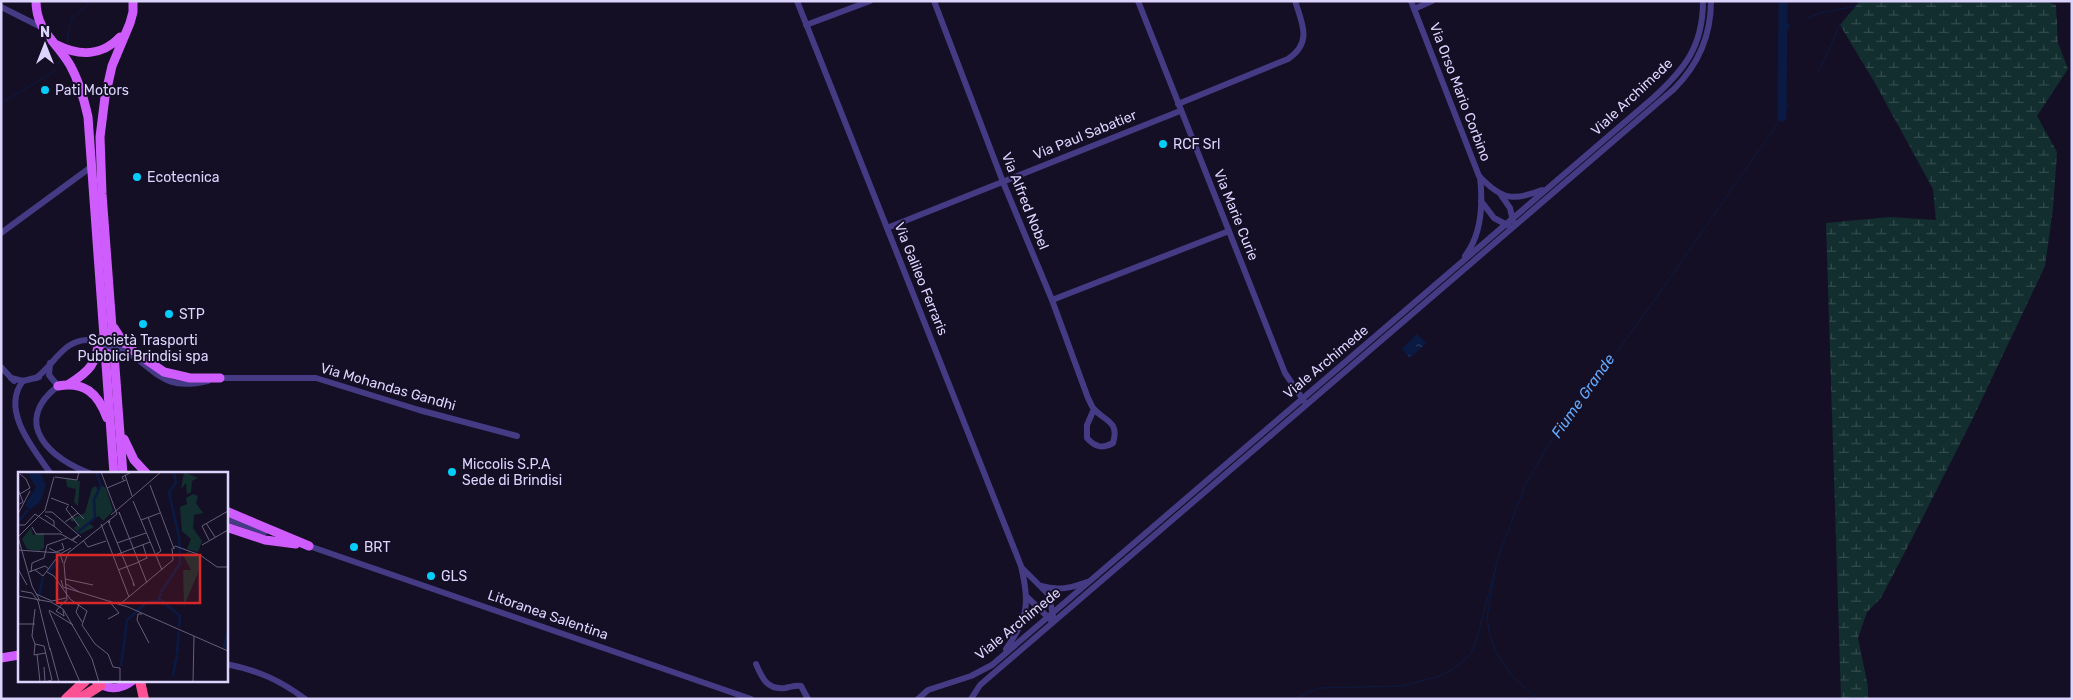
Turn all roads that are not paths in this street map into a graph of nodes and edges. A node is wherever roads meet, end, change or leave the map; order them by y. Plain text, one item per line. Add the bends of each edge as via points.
1 (36, 1) edge
2 (132, 1) edge
3 (139, 1) edge
4 (797, 1) edge
5 (870, 1) edge
6 (934, 1) edge
7 (1138, 1) edge
8 (1295, 1) edge
9 (1411, 1) edge
10 (1432, 1) edge
11 (1703, 1) edge
12 (1711, 1) edge
13 (1, 7) edge
14 (1414, 9) junction
15 (133, 12) junction
16 (806, 25) junction
17 (41, 27) junction
18 (124, 33) junction
19 (57, 45) junction
20 (1179, 107) junction
21 (91, 167) junction
22 (1479, 176) junction
23 (1003, 182) junction
24 (1547, 189) junction
25 (1500, 194) junction
26 (1481, 200) junction
27 (1512, 219) junction
28 (1506, 225) junction
29 (887, 228) junction
30 (1514, 228) junction
31 (1230, 231) junction
32 (1, 233) edge
33 (1458, 265) junction
34 (1052, 300) junction
35 (102, 316) junction
36 (111, 321) junction
37 (127, 349) junction
38 (50, 363) junction
39 (1, 367) edge
40 (116, 372) junction
41 (12, 378) junction
42 (36, 378) junction
43 (50, 378) junction
44 (220, 378) joint
45 (23, 381) junction
46 (69, 384) junction
47 (58, 386) junction
48 (16, 390) junction
49 (1302, 399) junction
50 (1307, 406) junction
51 (1094, 409) junction
52 (110, 427) junction
53 (120, 429) junction
54 (517, 436) dead end
55 (50, 472) edge
56 (88, 472) edge
57 (114, 472) edge
58 (123, 472) edge
59 (145, 472) edge
60 (228, 512) edge
61 (228, 520) edge
62 (228, 528) edge
63 (309, 546) junction
64 (1021, 566) junction
65 (1092, 580) junction
66 (1040, 586) junction
67 (1027, 596) junction
68 (1050, 615) junction
69 (1054, 623) junction
70 (18, 655) edge
71 (1, 658) edge
72 (1000, 658) junction
73 (228, 664) edge
74 (756, 664) dead end
75 (84, 682) edge
76 (130, 682) edge
77 (140, 682) edge
78 (98, 683) edge
79 (66, 699) edge
80 (79, 699) edge
81 (144, 699) edge
82 (305, 699) edge
83 (751, 699) edge
84 (808, 699) edge
85 (918, 699) edge
86 (971, 699) edge

1 - 17 main road
2 - 15 main road
3 - 15 main road
4 - 16 street, Via Galileo Ferraris
5 - 16 street
6 - 23 street, Via Alfred Nobel
7 - 20 street, Via Marie Curie
8 - 20 street, Via Paul Sabatier via 1304,34 1303,44 1294,55
9 - 14 street, Via Orso Mario Corbino
10 - 14 street
11 - 24 street, Viale Archimede via 1695,47 1678,74
12 - 30 street, Viale Archimede via 1705,42 1694,65 1680,83
13 - 17 street
14 - 22 street, Via Orso Mario Corbino
15 - 18 main road
16 - 29 street, Via Galileo Ferraris
17 - 19 main road
18 - 19 main road via 114,44 86,54 71,52
18 - 36 main road via 112,66 100,137
19 - 21 main road via 84,98
20 - 23 street, Via Paul Sabatier
20 - 31 street, Via Marie Curie
21 - 32 street
21 - 35 main road
22 - 25 street, Via Orso Mario Corbino
22 - 26 street
23 - 29 street, Via Paul Sabatier
23 - 34 street, Via Alfred Nobel
24 - 25 street via 1521,197
24 - 27 street, Viale Archimede
25 - 27 street via 1510,208
26 - 28 street via 1494,218
26 - 33 street via 1475,241
27 - 28 street, Viale Archimede
27 - 30 street
28 - 30 street
28 - 33 street, Viale Archimede
29 - 64 street, Via Galileo Ferraris
30 - 50 street, Viale Archimede
31 - 34 street
31 - 49 street, Via Marie Curie via 1285,373
33 - 49 street, Viale Archimede
34 - 51 street, Via Alfred Nobel
35 - 46 main road via 97,355 85,374
35 - 52 main road
36 - 37 main road
36 - 40 main road
37 - 38 street, bridge via 82,340 69,345
37 - 40 main road via 119,351
37 - 44 main road via 169,374
38 - 42 street
38 - 43 street
39 - 41 street
40 - 53 main road
41 - 45 street
41 - 48 street
42 - 43 street
42 - 45 street
43 - 47 street
44 - 54 street, Via Mohandas Gandhi via 316,378
45 - 48 street
46 - 47 main road
46 - 52 main road via 85,388 95,396
47 - 56 street via 47,394 39,411 40,437 61,460
48 - 55 street via 15,417
49 - 50 street, Via Marie Curie
49 - 65 street, Viale Archimede
50 - 69 street, Viale Archimede
51 - 51 street, Via Alfred Nobel via 1108,419 1116,435 1106,448 1098,447 1087,438 1087,425
52 - 57 main road
53 - 58 main road
53 - 59 main road via 129,452
60 - 63 main road
61 - 63 street, Litoranea Salentina
62 - 63 main road via 265,540
63 - 83 street, Litoranea Salentina
64 - 66 street, Via Galileo Ferraris
64 - 67 street, Via Galileo Ferraris
65 - 66 street via 1072,588 1054,590
65 - 68 street, Viale Archimede
66 - 68 street, Via Galileo Ferraris via 1049,595
67 - 68 street
67 - 72 street, Via Galileo Ferraris via 1018,634
68 - 69 street, Via Galileo Ferraris
68 - 72 street, Viale Archimede
69 - 86 street, Viale Archimede via 980,685
70 - 71 main road
72 - 85 street, Viale Archimede via 984,670 928,690
73 - 82 street via 268,675
74 - 84 street via 769,686 801,686
75 - 79 highway
76 - 78 main road via 118,688
77 - 81 highway
78 - 80 highway

